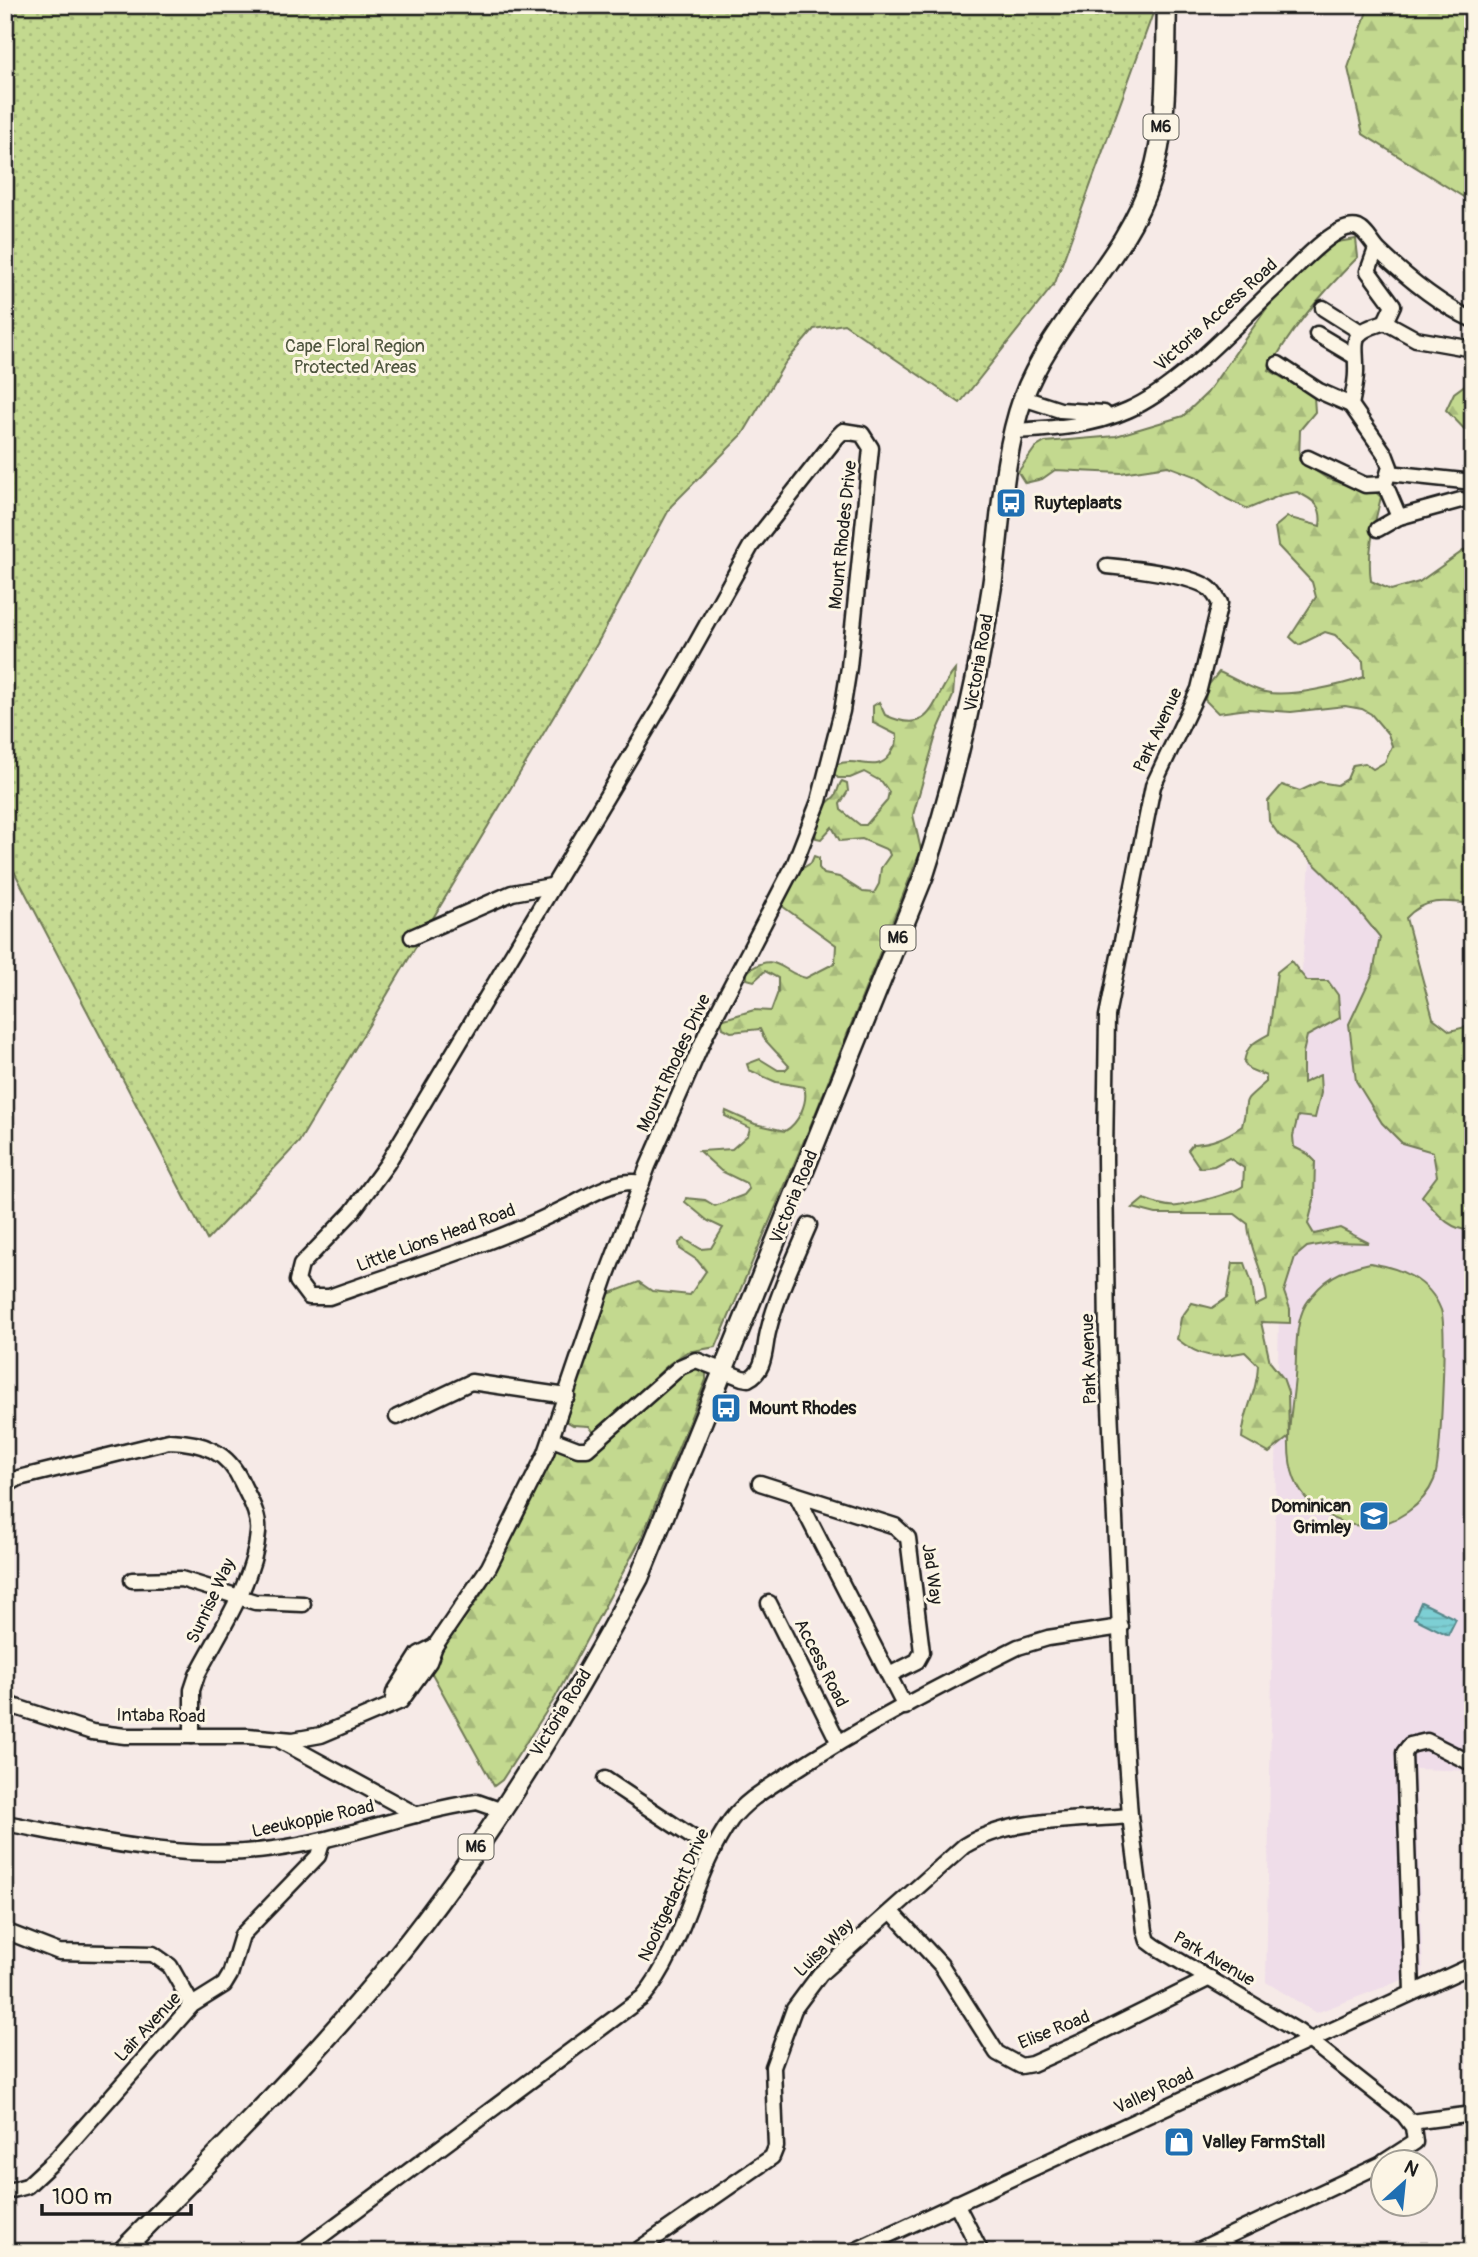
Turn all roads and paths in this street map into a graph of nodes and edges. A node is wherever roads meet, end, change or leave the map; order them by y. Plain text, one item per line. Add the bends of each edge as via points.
1 (1167, 5) edge
2 (1376, 248) junction
3 (1323, 308) dead end
4 (1473, 320) edge
5 (1385, 322) junction
6 (1361, 332) junction
7 (1317, 334) dead end
8 (1473, 349) edge
9 (1354, 356) junction
10 (1278, 364) dead end
11 (1023, 398) junction
12 (1351, 405) junction
13 (1119, 414) junction
14 (1014, 431) junction
15 (1308, 458) dead end
16 (1387, 479) junction
17 (1473, 482) edge
18 (1461, 500) dead end
19 (1399, 517) junction
20 (1378, 529) dead end
21 (1107, 566) dead end
22 (551, 886) junction
23 (412, 937) dead end
24 (642, 1183) junction
25 (809, 1225) dead end
26 (297, 1270) joint
27 (723, 1371) junction
28 (567, 1396) junction
29 (397, 1417) dead end
30 (552, 1439) junction
31 (760, 1483) dead end
32 (5, 1486) edge
33 (796, 1496) junction
34 (132, 1580) dead end
35 (237, 1597) junction
36 (769, 1603) dead end
37 (303, 1604) dead end
38 (1121, 1627) junction
39 (435, 1646) joint
40 (889, 1675) junction
41 (5, 1700) edge
42 (905, 1707) junction
43 (192, 1736) junction
44 (280, 1741) junction
45 (838, 1741) junction
46 (1473, 1764) edge
47 (605, 1779) dead end
48 (500, 1810) junction
49 (417, 1815) junction
50 (1130, 1816) junction
51 (5, 1823) edge
52 (323, 1840) junction
53 (713, 1851) junction
54 (892, 1912) junction
55 (5, 1931) edge
56 (1473, 1965) edge
57 (1210, 1978) junction
58 (1412, 1992) junction
59 (192, 2005) junction
60 (1309, 2040) junction
61 (1473, 2114) edge
62 (1411, 2122) junction
63 (1410, 2148) edge
64 (1370, 2170) edge
65 (5, 2192) edge
66 (956, 2203) junction
67 (121, 2252) edge
68 (300, 2252) edge
69 (635, 2252) edge
70 (852, 2252) edge
71 (981, 2252) edge
72 (1194, 2252) edge

1 - 11 main road, Victoria Road / M6 via 1160,139 1151,180 1121,240 1049,346
2 - 4 street via 1443,305
2 - 5 street via 1368,271 1393,305
2 - 13 street, Victoria Access Road via 1357,228 1333,235 1176,379
3 - 6 street
5 - 6 street
5 - 8 street via 1416,339
6 - 9 street via 1354,343
7 - 9 street
9 - 12 street
10 - 12 street
11 - 13 street via 1060,410
11 - 14 main road, Victoria Road / M6
12 - 16 street via 1385,454
13 - 14 street, Victoria Access Road via 1072,426
14 - 27 main road, Victoria Road / M6 via 980,668 947,805 924,875
15 - 16 street via 1364,485
16 - 17 street
16 - 19 street
18 - 19 street
19 - 20 street
21 - 38 street, Park Avenue via 1190,580 1211,589 1220,603 1199,690 1153,786 1107,1016 1107,1339
22 - 23 street via 512,893
22 - 24 street, Mount Rhodes Drive via 751,546 837,436 848,430 862,435 871,448 849,667 819,801 794,864 707,1032
22 - 26 street, Mount Rhodes Drive via 387,1164 352,1212
24 - 26 street, Little Lions Head Road via 620,1182 450,1258 329,1297 318,1299 302,1291
24 - 28 street, Mount Rhodes Drive
25 - 27 street via 769,1326 757,1374 748,1385
27 - 30 street via 701,1361 687,1363 587,1449
27 - 48 main road, Victoria Road / M6 via 639,1578 606,1640
28 - 29 street via 471,1382
28 - 30 street, Mount Rhodes Drive
30 - 39 street, Mount Rhodes Drive via 489,1567
31 - 33 street, Jad Way
32 - 35 street, Sunrise Way via 19,1478 169,1441 194,1441 220,1453 235,1467 257,1514 258,1533
33 - 40 street
33 - 40 street, Jad Way via 895,1526 908,1538 922,1652 917,1661
34 - 35 street via 181,1579
35 - 37 street via 276,1605
35 - 43 street, Sunrise Way via 192,1690
36 - 45 street, Access Road
38 - 42 street, Nooitgedacht Drive via 1035,1640
38 - 50 street, Park Avenue
39 - 44 street, Intaba Road via 419,1654 394,1693 393,1704 321,1735
40 - 42 street
41 - 43 street, Intaba Road via 92,1732
42 - 45 street, Nooitgedacht Drive
43 - 44 street, Intaba Road
44 - 49 street, Intaba Road
45 - 53 street, Nooitgedacht Drive via 741,1808
46 - 58 street via 1427,1741 1416,1741 1404,1753
47 - 53 street
48 - 49 street, Leeukoppie Road via 477,1802
48 - 67 main road, Victoria Road / M6 via 426,1917 348,2014
49 - 52 street, Leeukoppie Road
50 - 54 street, Luisa Way via 992,1832 964,1846
50 - 57 street, Park Avenue via 1146,1937
51 - 52 street, Leeukoppie Road via 137,1848 201,1854 267,1850
52 - 59 street, Lair Avenue via 318,1856 242,1935 227,1981
53 - 68 street, Nooitgedacht Drive via 663,1966 643,1997
54 - 57 street, Elise Road via 941,1965 997,2053 1021,2066 1079,2043
54 - 69 street, Luisa Way via 820,1975 794,2009 773,2067 776,2147 772,2157
55 - 59 street via 59,1952 153,1954 170,1966
56 - 58 street, Valley Road
57 - 60 street, Park Avenue
58 - 60 street, Valley Road
59 - 65 street, Lair Avenue via 57,2158 27,2186
60 - 62 street, Park Avenue
60 - 66 street, Valley Road
61 - 62 street
62 - 63 street via 1416,2136
64 - 72 street
66 - 70 street, Valley Road
66 - 71 street

